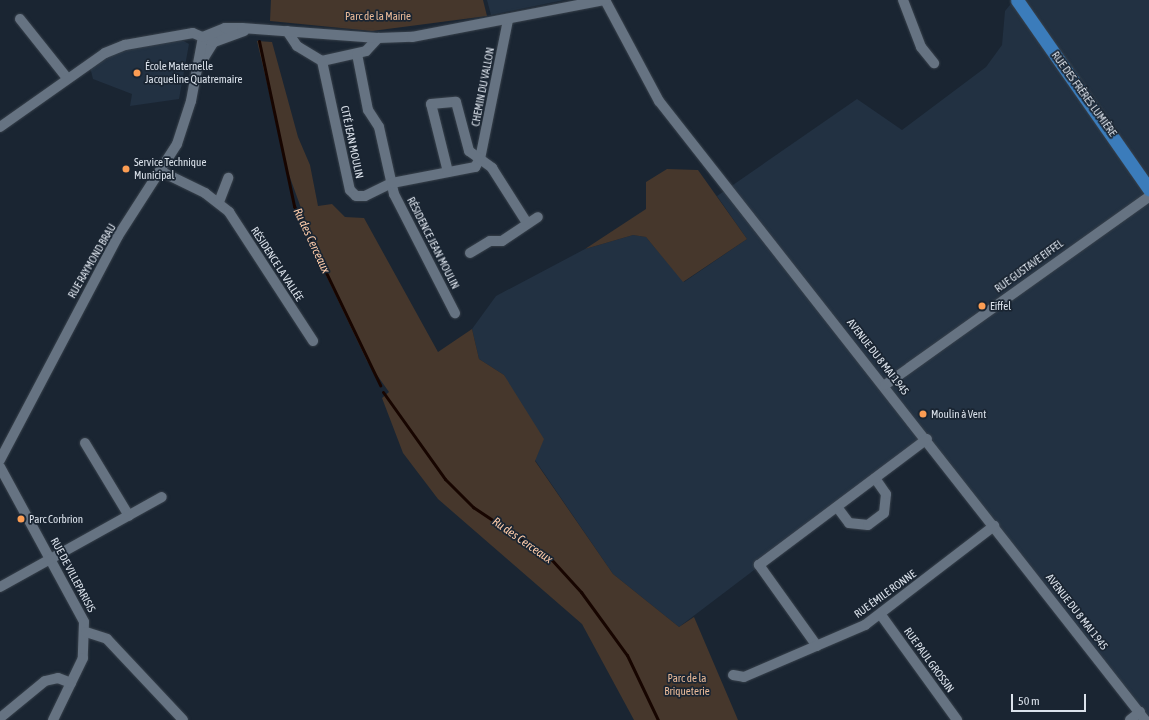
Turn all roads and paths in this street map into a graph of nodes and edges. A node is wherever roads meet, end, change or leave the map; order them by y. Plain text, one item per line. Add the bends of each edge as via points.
1 (605, 0) edge
2 (903, 0) edge
3 (1017, 0) edge
4 (20, 19) dead end
5 (508, 20) junction
6 (253, 29) junction
7 (286, 31) junction
8 (204, 37) junction
9 (378, 38) junction
10 (214, 42) junction
11 (357, 54) junction
12 (322, 61) junction
13 (934, 63) dead end
14 (196, 72) junction
15 (66, 78) junction
16 (0, 127) edge
17 (480, 159) junction
18 (162, 172) junction
19 (448, 172) junction
20 (228, 178) dead end
21 (392, 183) junction
22 (1149, 189) edge
23 (1149, 197) edge
24 (219, 202) junction
25 (538, 217) dead end
26 (527, 223) junction
27 (470, 253) dead end
28 (455, 313) dead end
29 (313, 341) dead end
30 (885, 385) junction
31 (927, 439) junction
32 (85, 443) dead end
33 (0, 460) edge
34 (0, 467) edge
35 (875, 478) junction
36 (162, 498) dead end
37 (836, 507) junction
38 (129, 516) junction
39 (994, 526) junction
40 (51, 559) junction
41 (0, 587) edge
42 (881, 615) junction
43 (86, 632) junction
44 (817, 646) junction
45 (733, 676) dead end
46 (71, 683) junction
47 (1142, 716) edge
48 (0, 718) edge
49 (53, 720) edge
50 (183, 720) edge
51 (957, 720) edge
52 (1130, 720) edge

1 - 5 street
1 - 30 street, AVENUE DU 8 MAI 1945 via 656,95
2 - 13 street via 921,47
3 - 22 main road, RUE DES FRÈRES LUMIÈRE
4 - 15 street
5 - 9 street via 412,37
5 - 17 street, CHEMIN DU VALLON
6 - 7 street
6 - 8 street via 225,28
6 - 10 street
7 - 9 street
7 - 12 street via 297,46
8 - 10 street
8 - 14 street, RUE RAYMOND BRAU
8 - 15 street via 193,33 125,45 105,53
9 - 11 street via 366,51
10 - 14 street, RUE RAYMOND BRAU
11 - 12 street
11 - 21 street, CITÉ JEAN MOULIN via 368,110 379,127
12 - 21 street, CITÉ JEAN MOULIN via 350,190 356,196 365,196
14 - 18 street, RUE RAYMOND BRAU via 185,124
15 - 16 street
17 - 19 street via 474,167
17 - 19 street, CHEMIN DU VALLON via 469,151 456,102 431,104
17 - 26 street, CHEMIN DU VALLON via 492,168
18 - 24 street, RÉSIDENCE LA VALLÉE
18 - 33 street, RUE RAYMOND BRAU via 111,250
19 - 21 street
20 - 24 street
21 - 28 street, RÉSIDENCE JEAN MOULIN via 394,194
23 - 30 street, RUE GUSTAVE EIFFEL
24 - 29 street, RÉSIDENCE LA VALLÉE via 229,212
25 - 26 street
26 - 27 street via 502,240 490,241
30 - 31 street, AVENUE DU 8 MAI 1945
31 - 35 street
31 - 39 street, AVENUE DU 8 MAI 1945
32 - 38 street
34 - 40 street, RUE DE VILLEPARISIS
35 - 37 street
35 - 37 street via 886,494 884,513 868,525 849,523
36 - 38 street
37 - 44 street via 758,565
38 - 40 street
39 - 42 street, RUE ÉMILE RONNE
39 - 47 street, AVENUE DU 8 MAI 1945
40 - 41 street
40 - 43 street, RUE DE VILLEPARISIS via 81,612
42 - 44 street, RUE ÉMILE RONNE
42 - 51 street, RUE PAUL GROSSIN
43 - 46 street, RUE DE VILLEPARISIS via 83,658
43 - 50 street via 106,639
44 - 45 street, RUE ÉMILE RONNE via 744,678
46 - 48 street via 58,678 45,681
46 - 49 street, RUE DE VILLEPARISIS
47 - 52 street

